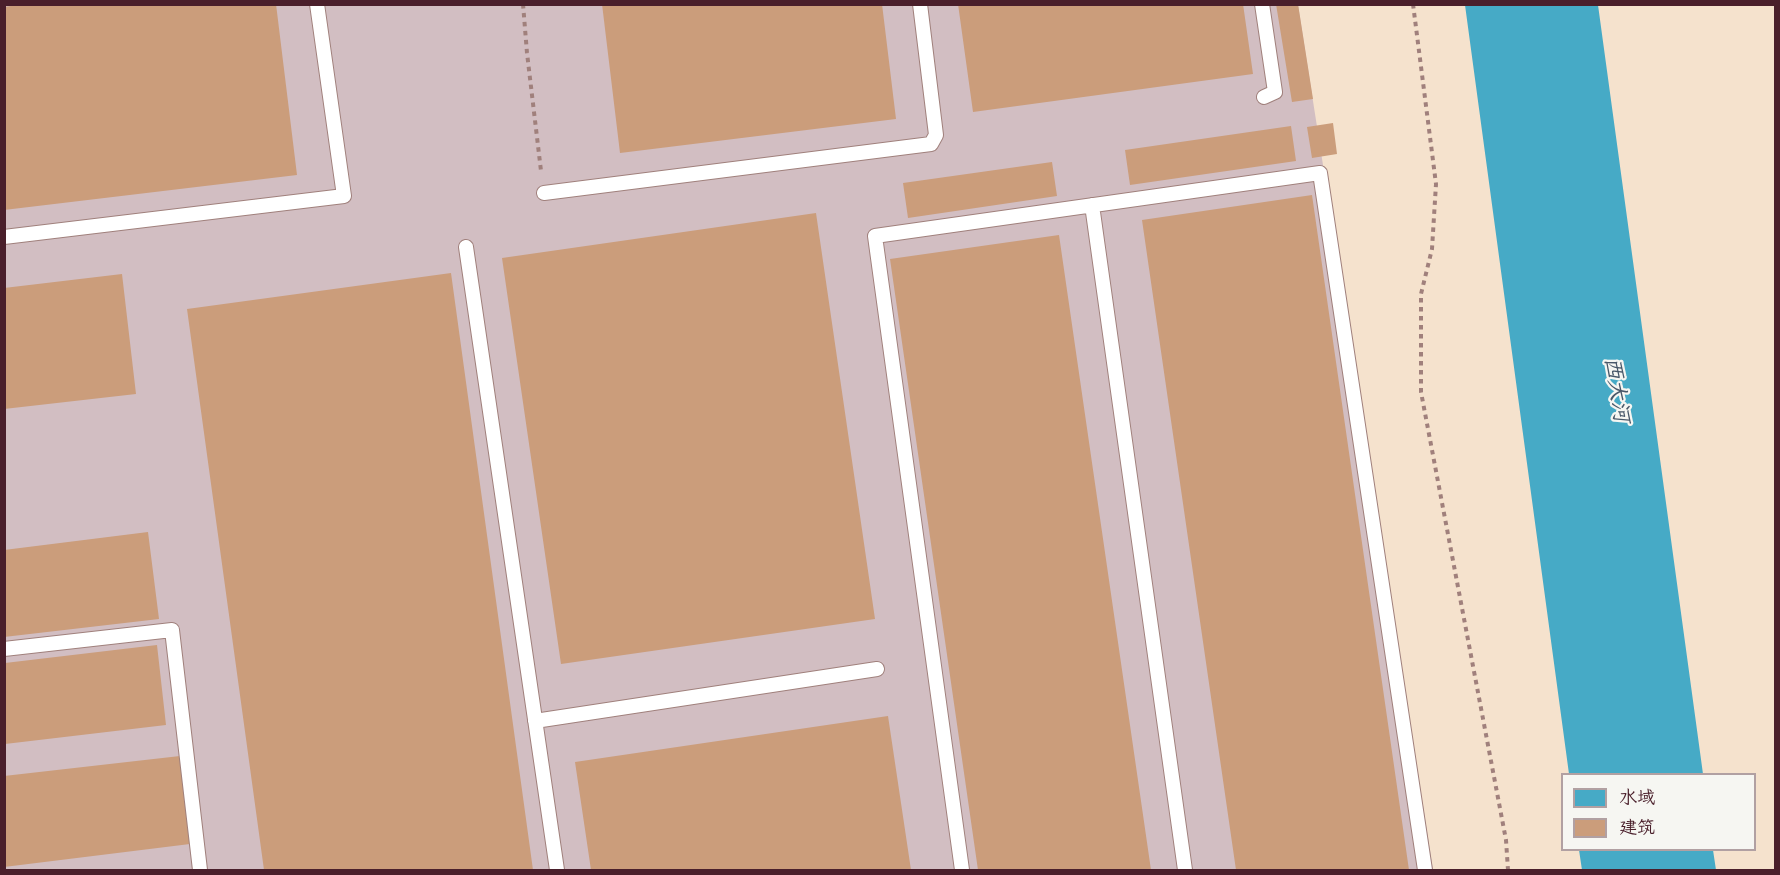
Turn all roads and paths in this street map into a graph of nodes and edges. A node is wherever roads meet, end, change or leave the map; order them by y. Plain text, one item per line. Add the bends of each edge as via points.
1 (318, 4) edge
2 (523, 4) edge
3 (920, 4) edge
4 (1262, 4) edge
5 (1413, 4) edge
6 (1264, 97) dead end
7 (544, 193) joint
8 (1092, 205) junction
9 (4, 237) edge
10 (466, 247) dead end
11 (4, 649) edge
12 (877, 669) dead end
13 (535, 721) junction
14 (200, 870) edge
15 (556, 870) edge
16 (962, 870) edge
17 (1185, 870) edge
18 (1425, 870) edge
19 (1508, 870) edge

1 - 9 lane via 344,196
2 - 7 path
3 - 7 lane via 936,135 931,144
4 - 6 lane via 1275,92
5 - 19 path via 1436,184 1432,249 1421,294 1421,392 1506,840
8 - 16 lane via 875,236
8 - 17 lane
8 - 18 lane via 1320,173
10 - 13 lane
11 - 14 lane via 172,630
12 - 13 lane
13 - 15 lane

